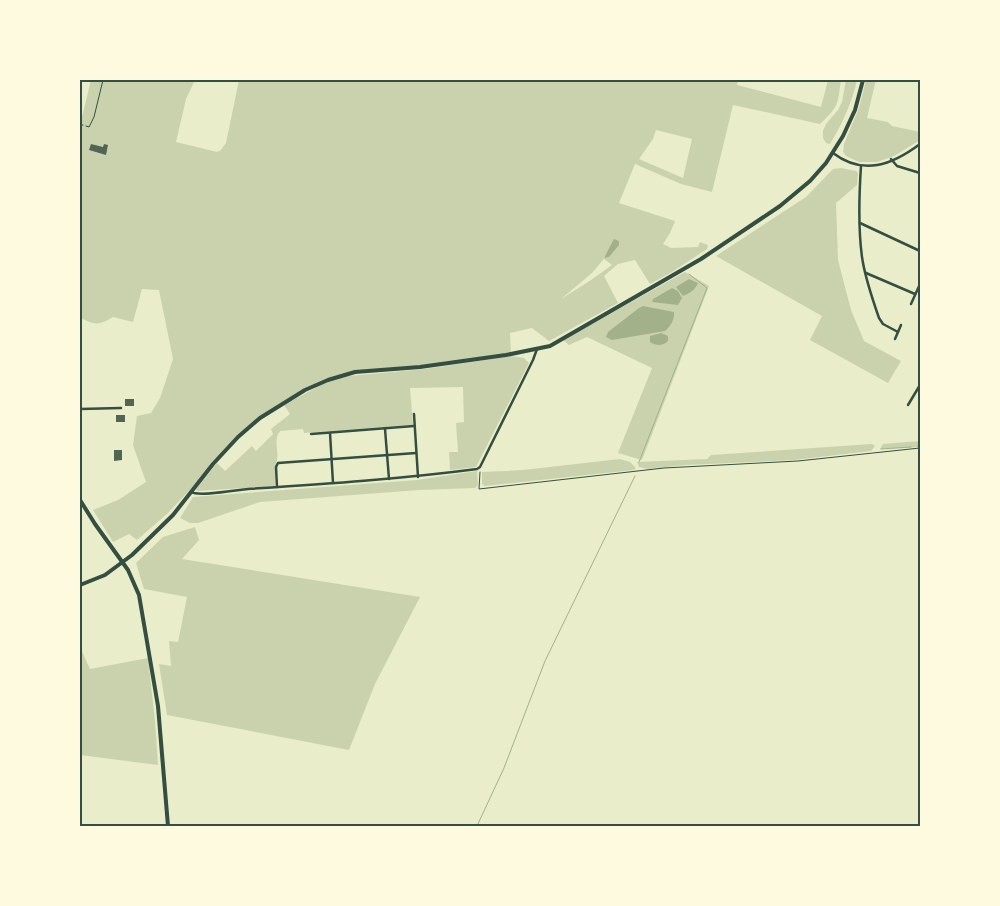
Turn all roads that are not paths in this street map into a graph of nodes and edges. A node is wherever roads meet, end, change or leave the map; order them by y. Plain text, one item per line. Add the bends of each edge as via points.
1 (863, 80) edge
2 (920, 144) edge
3 (833, 153) junction
4 (891, 159) junction
5 (861, 166) junction
6 (920, 173) edge
7 (860, 223) junction
8 (920, 251) edge
9 (865, 272) junction
10 (920, 284) edge
11 (915, 294) junction
12 (911, 304) dead end
13 (901, 325) dead end
14 (898, 332) junction
15 (894, 339) dead end
16 (537, 349) junction
17 (919, 388) edge
18 (908, 405) dead end
19 (121, 408) dead end
20 (80, 409) edge
21 (414, 414) dead end
22 (414, 426) junction
23 (385, 429) junction
24 (330, 433) junction
25 (312, 434) dead end
26 (416, 453) junction
27 (387, 455) junction
28 (332, 459) junction
29 (418, 477) junction
30 (388, 479) junction
31 (333, 483) junction
32 (276, 487) junction
33 (191, 492) junction
34 (80, 500) edge
35 (123, 563) junction
36 (80, 585) edge
37 (168, 826) edge

1 - 3 main road via 853,115
2 - 4 street
3 - 5 street via 846,162
3 - 16 main road via 802,189 701,259 558,342
4 - 5 street
4 - 6 street via 902,168
5 - 7 street
7 - 8 street
7 - 9 street
9 - 11 street
9 - 14 street via 879,318
10 - 11 street
11 - 12 street
13 - 14 street
14 - 15 street
16 - 29 street via 480,467
16 - 33 main road via 420,367 355,372 328,380 287,400 251,425
17 - 18 street
19 - 20 street
21 - 22 street
22 - 23 street
22 - 26 street
23 - 24 street
23 - 27 street
24 - 25 street
24 - 28 street
26 - 27 street
26 - 29 street
27 - 28 street
27 - 30 street
28 - 31 street
28 - 32 street via 278,463
29 - 30 street
30 - 31 street
31 - 32 street
32 - 33 street
33 - 35 main road via 173,515
34 - 35 main road
35 - 36 main road
35 - 37 main road via 139,595 150,655 160,722

